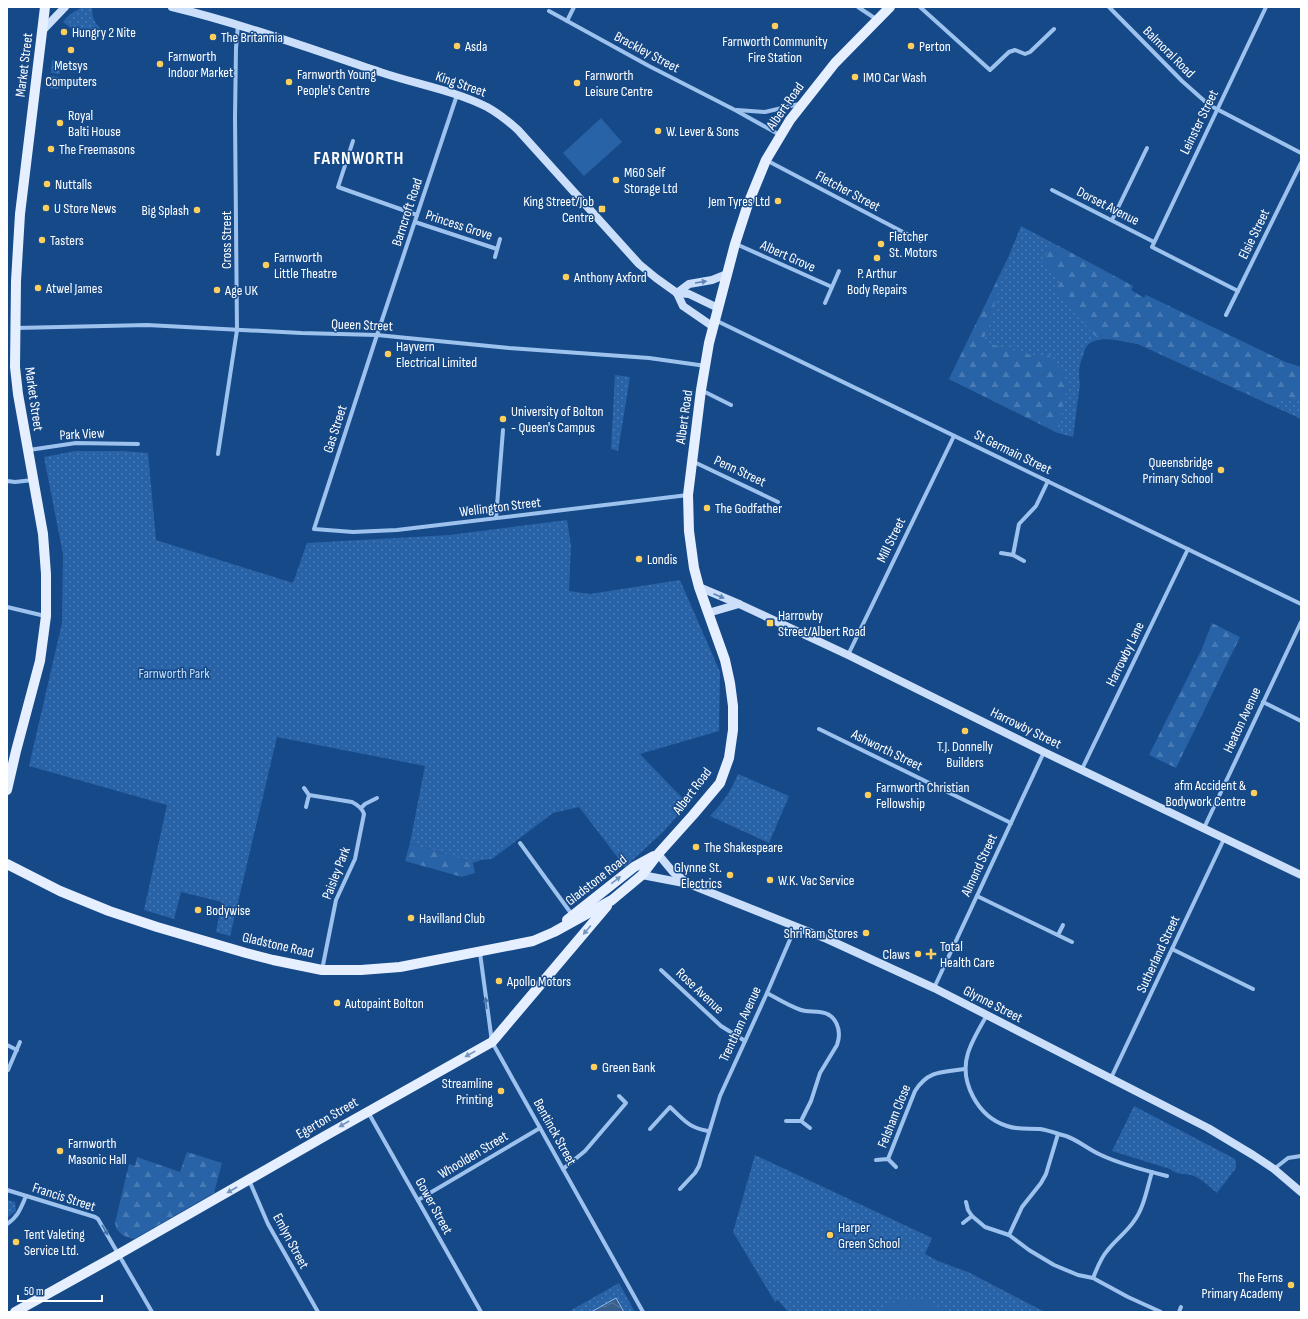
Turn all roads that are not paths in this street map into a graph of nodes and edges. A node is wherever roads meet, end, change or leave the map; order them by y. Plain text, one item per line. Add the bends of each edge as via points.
1 (45, 7) edge
2 (65, 7) edge
3 (172, 7) edge
4 (574, 7) edge
5 (858, 7) edge
6 (890, 7) edge
7 (920, 7) edge
8 (1109, 7) edge
9 (1266, 7) edge
10 (549, 11) dead end
11 (877, 20) junction
12 (567, 21) junction
13 (238, 25) junction
14 (1054, 29) dead end
15 (43, 30) junction
16 (457, 95) junction
17 (802, 103) junction
18 (735, 110) junction
19 (1217, 110) junction
20 (780, 135) junction
21 (353, 141) dead end
22 (1147, 148) dead end
23 (1301, 153) edge
24 (766, 160) junction
25 (1301, 163) edge
26 (1052, 190) dead end
27 (417, 215) junction
28 (1112, 220) junction
29 (415, 222) junction
30 (500, 239) dead end
31 (920, 241) dead end
32 (735, 244) junction
33 (1153, 244) junction
34 (497, 249) junction
35 (494, 257) dead end
36 (839, 271) dead end
37 (727, 274) junction
38 (832, 287) junction
39 (1238, 291) junction
40 (677, 293) junction
41 (825, 303) dead end
42 (718, 308) junction
43 (1226, 315) dead end
44 (713, 323) junction
45 (15, 328) junction
46 (237, 330) junction
47 (377, 335) junction
48 (706, 366) junction
49 (702, 390) junction
50 (731, 404) dead end
51 (503, 430) dead end
52 (954, 436) junction
53 (138, 444) dead end
54 (28, 450) junction
55 (218, 454) dead end
56 (692, 461) junction
57 (33, 480) junction
58 (7, 481) edge
59 (1048, 481) junction
60 (688, 495) junction
61 (778, 502) dead end
62 (496, 518) junction
63 (314, 529) joint
64 (1188, 549) junction
65 (1001, 553) dead end
66 (1013, 555) junction
67 (1024, 561) dead end
68 (699, 587) junction
69 (739, 604) junction
70 (1301, 604) edge
71 (7, 607) edge
72 (708, 613) junction
73 (46, 616) junction
74 (1301, 622) edge
75 (848, 655) junction
76 (1263, 702) junction
77 (1301, 721) edge
78 (819, 729) dead end
79 (1044, 752) junction
80 (1082, 769) junction
81 (304, 788) dead end
82 (7, 790) edge
83 (309, 795) junction
84 (377, 798) dead end
85 (306, 807) dead end
86 (361, 808) junction
87 (1011, 823) junction
88 (1204, 828) junction
89 (1224, 838) junction
90 (520, 843) dead end
91 (658, 854) junction
92 (7, 864) edge
93 (642, 875) junction
94 (1301, 875) edge
95 (689, 884) junction
96 (977, 896) junction
97 (612, 900) junction
98 (574, 918) junction
99 (1063, 925) dead end
100 (795, 928) junction
101 (1058, 935) junction
102 (1072, 942) dead end
103 (1172, 950) junction
104 (480, 952) junction
105 (322, 970) junction
106 (661, 970) dead end
107 (934, 988) junction
108 (1253, 989) dead end
109 (767, 993) junction
110 (987, 1015) junction
111 (745, 1041) junction
112 (20, 1042) dead end
113 (492, 1042) junction
114 (7, 1045) edge
115 (17, 1050) junction
116 (965, 1069) junction
117 (8, 1070) edge
118 (1111, 1078) junction
119 (618, 1096) dead end
120 (368, 1111) junction
121 (786, 1121) dead end
122 (801, 1121) junction
123 (540, 1128) junction
124 (810, 1128) dead end
125 (650, 1129) dead end
126 (708, 1131) junction
127 (1058, 1134) junction
128 (1301, 1156) edge
129 (888, 1159) junction
130 (876, 1160) dead end
131 (896, 1167) dead end
132 (563, 1169) junction
133 (1274, 1169) junction
134 (1152, 1172) junction
135 (1167, 1176) dead end
136 (249, 1180) junction
137 (680, 1189) dead end
138 (7, 1190) edge
139 (1301, 1192) edge
140 (26, 1196) junction
141 (418, 1200) junction
142 (966, 1202) dead end
143 (972, 1216) junction
144 (963, 1223) dead end
145 (7, 1224) edge
146 (1009, 1235) junction
147 (119, 1254) junction
148 (1093, 1278) junction
149 (15, 1312) edge
150 (152, 1312) edge
151 (318, 1312) edge
152 (481, 1312) edge
153 (643, 1312) edge
154 (1161, 1312) edge

1 - 15 main road, Market Street
2 - 15 street
3 - 13 street, King Street
4 - 12 street
5 - 11 street
6 - 11 main road, Albert Road
7 - 14 street via 990,70 1008,52 1030,52
8 - 19 street, Balmoral Road via 1182,80
9 - 19 street, Leinster Street
10 - 12 street, Brackley Street
11 - 17 main road, Albert Road via 835,63
12 - 18 street, Brackley Street
13 - 16 street, King Street
13 - 46 street, Cross Street
15 - 45 main road, Market Street via 20,214
16 - 27 street, Barncroft Road
16 - 40 street, King Street via 487,107 508,121 639,264
17 - 18 street, Brackley Street via 765,112
17 - 20 main road, Albert Road
18 - 20 street, Brackley Street
19 - 23 street, Balmoral Road
19 - 33 street, Leinster Street
20 - 24 main road, Albert Road
21 - 27 street, Princess Grove via 338,187
22 - 28 street
24 - 31 street, Fletcher Street
24 - 32 main road, Albert Road
25 - 39 street, Elsie Street
26 - 28 street, Dorset Avenue
27 - 29 street, Barncroft Road
28 - 33 street, Dorset Avenue
29 - 34 street, Princess Grove
29 - 47 street, Barncroft Road
30 - 34 street, Princess Grove
32 - 37 main road, Albert Road
32 - 38 street, Albert Grove
33 - 39 street, Dorset Avenue
34 - 35 street, Princess Grove
36 - 38 street
40 -> 37 street via 689,284
37 - 42 main road, Albert Road
38 - 41 street
39 - 43 street, Elsie Street
40 - 42 street, King Street via 689,294
40 - 44 street, King Street via 683,306
42 - 44 main road, Albert Road
44 - 48 main road, Albert Road
44 - 52 street, St Germain Street
45 - 46 street, Queen Street via 147,325
45 - 54 main road, Market Street via 13,366
46 - 47 street, Queen Street
46 - 55 street, Cross Street
47 - 48 street, Queen Street via 649,358
47 - 63 street, Gas Street
48 - 49 main road, Albert Road
49 - 50 street
49 - 56 main road, Albert Road
51 - 62 street
52 - 59 street, St Germain Street
52 - 75 street, Mill Street
53 - 54 street, Park View via 76,443
54 - 57 main road, Market Street
56 - 60 main road, Albert Road
56 - 61 street, Penn Street
57 - 58 street
57 - 73 main road, Market Street via 43,534
59 - 64 street, St Germain Street
59 - 66 street via 1036,506 1019,524
60 - 62 street, Wellington Street
60 - 68 main road, Albert Road via 689,531
62 - 63 street, Wellington Street via 397,530 353,532
64 - 70 street, St Germain Street
64 - 80 street, Harrowby Lane
65 - 66 street
66 - 67 street
68 -> 69 street, Harrowby Street
68 - 72 main road, Albert Road
69 - 72 street
69 - 75 street, Harrowby Street
71 - 73 street
72 - 91 main road, Albert Road via 725,660 730,683 733,730 729,758 720,782
73 - 82 main road, Market Street via 40,661
74 - 76 street, Heaton Avenue
75 - 79 street, Harrowby Street
76 - 77 street
76 - 88 street, Heaton Avenue
78 - 87 street, Ashworth Street
79 - 80 street, Harrowby Street
79 - 87 street, Almond Street
80 - 88 street, Harrowby Street
81 - 83 street
83 - 85 street
83 - 86 street via 352,802
84 - 86 street
86 - 105 street, Paisley Park via 364,819 355,859 336,900
87 - 96 street, Almond Street
88 - 89 street, Harrowby Street
89 - 94 street, Harrowby Street
89 - 103 street, Sutherland Street
90 - 98 street
91 - 93 main road, Albert Road
91 - 95 street, Glynne Street via 673,872
98 -> 91 main road, Gladstone Road via 634,867
92 - 105 main road, Gladstone Road via 60,891 110,912 246,953
93 - 95 street, Glynne Street
93 - 97 main road, Albert Road
95 - 100 street, Glynne Street
96 - 101 street
96 - 107 street, Almond Street
97 - 98 main road, Gladstone Road
97 -> 113 main road, Egerton Street
98 - 104 main road, Gladstone Road via 533,942
99 - 101 street
100 - 107 street, Glynne Street
100 - 109 street, Trentham Avenue
101 - 102 street
103 - 108 street
103 - 118 street, Sutherland Street
104 - 105 main road, Gladstone Road via 400,967
113 -> 104 street, Bentinck Street
106 - 111 street, Rose Avenue via 721,1026
107 - 110 street, Glynne Street
109 - 111 street, Trentham Avenue
109 - 122 street via 801,1010 826,1013 833,1018 839,1030 837,1045 820,1073
110 - 116 street via 968,1054
110 - 118 street, Glynne Street
111 - 126 street, Trentham Avenue via 720,1096
112 - 115 street
113 -> 120 main road, Egerton Street
113 - 123 street, Bentinck Street
114 - 115 street
115 - 117 street
116 - 127 street via 972,1096 981,1110 993,1119 1006,1126 1040,1129
116 - 129 street, Felsham Close via 936,1073 920,1082
118 - 133 street, Glynne Street via 1208,1128
119 - 132 street via 626,1103 585,1151
120 -> 136 main road, Egerton Street
120 - 141 street, Gower Street
121 - 122 street
122 - 124 street
123 - 132 street, Bentinck Street
123 - 141 street, Whoolden Street
125 - 126 street via 670,1107 691,1126
126 - 137 street, Trentham Avenue via 699,1166
127 - 134 street via 1102,1156
127 - 146 street via 1046,1174 1022,1207
128 - 133 street via 1288,1158
129 - 130 street, Felsham Close
129 - 131 street, Felsham Close
132 - 153 street, Bentinck Street
133 - 139 street, Glynne Street
134 - 135 street
134 - 148 street via 1135,1220 1106,1251
136 -> 147 main road, Egerton Street
136 - 151 street, Emlyn Street via 268,1224
138 - 140 street, Francis Street
140 - 145 street via 19,1213
140 -> 147 street, Francis Street via 94,1217 100,1222
141 - 152 street, Gower Street
142 - 143 street
143 - 144 street
143 - 146 street via 985,1227
146 - 148 street via 1054,1265
147 - 149 main road, Egerton Street
147 - 150 street, Francis Street
148 - 154 street

